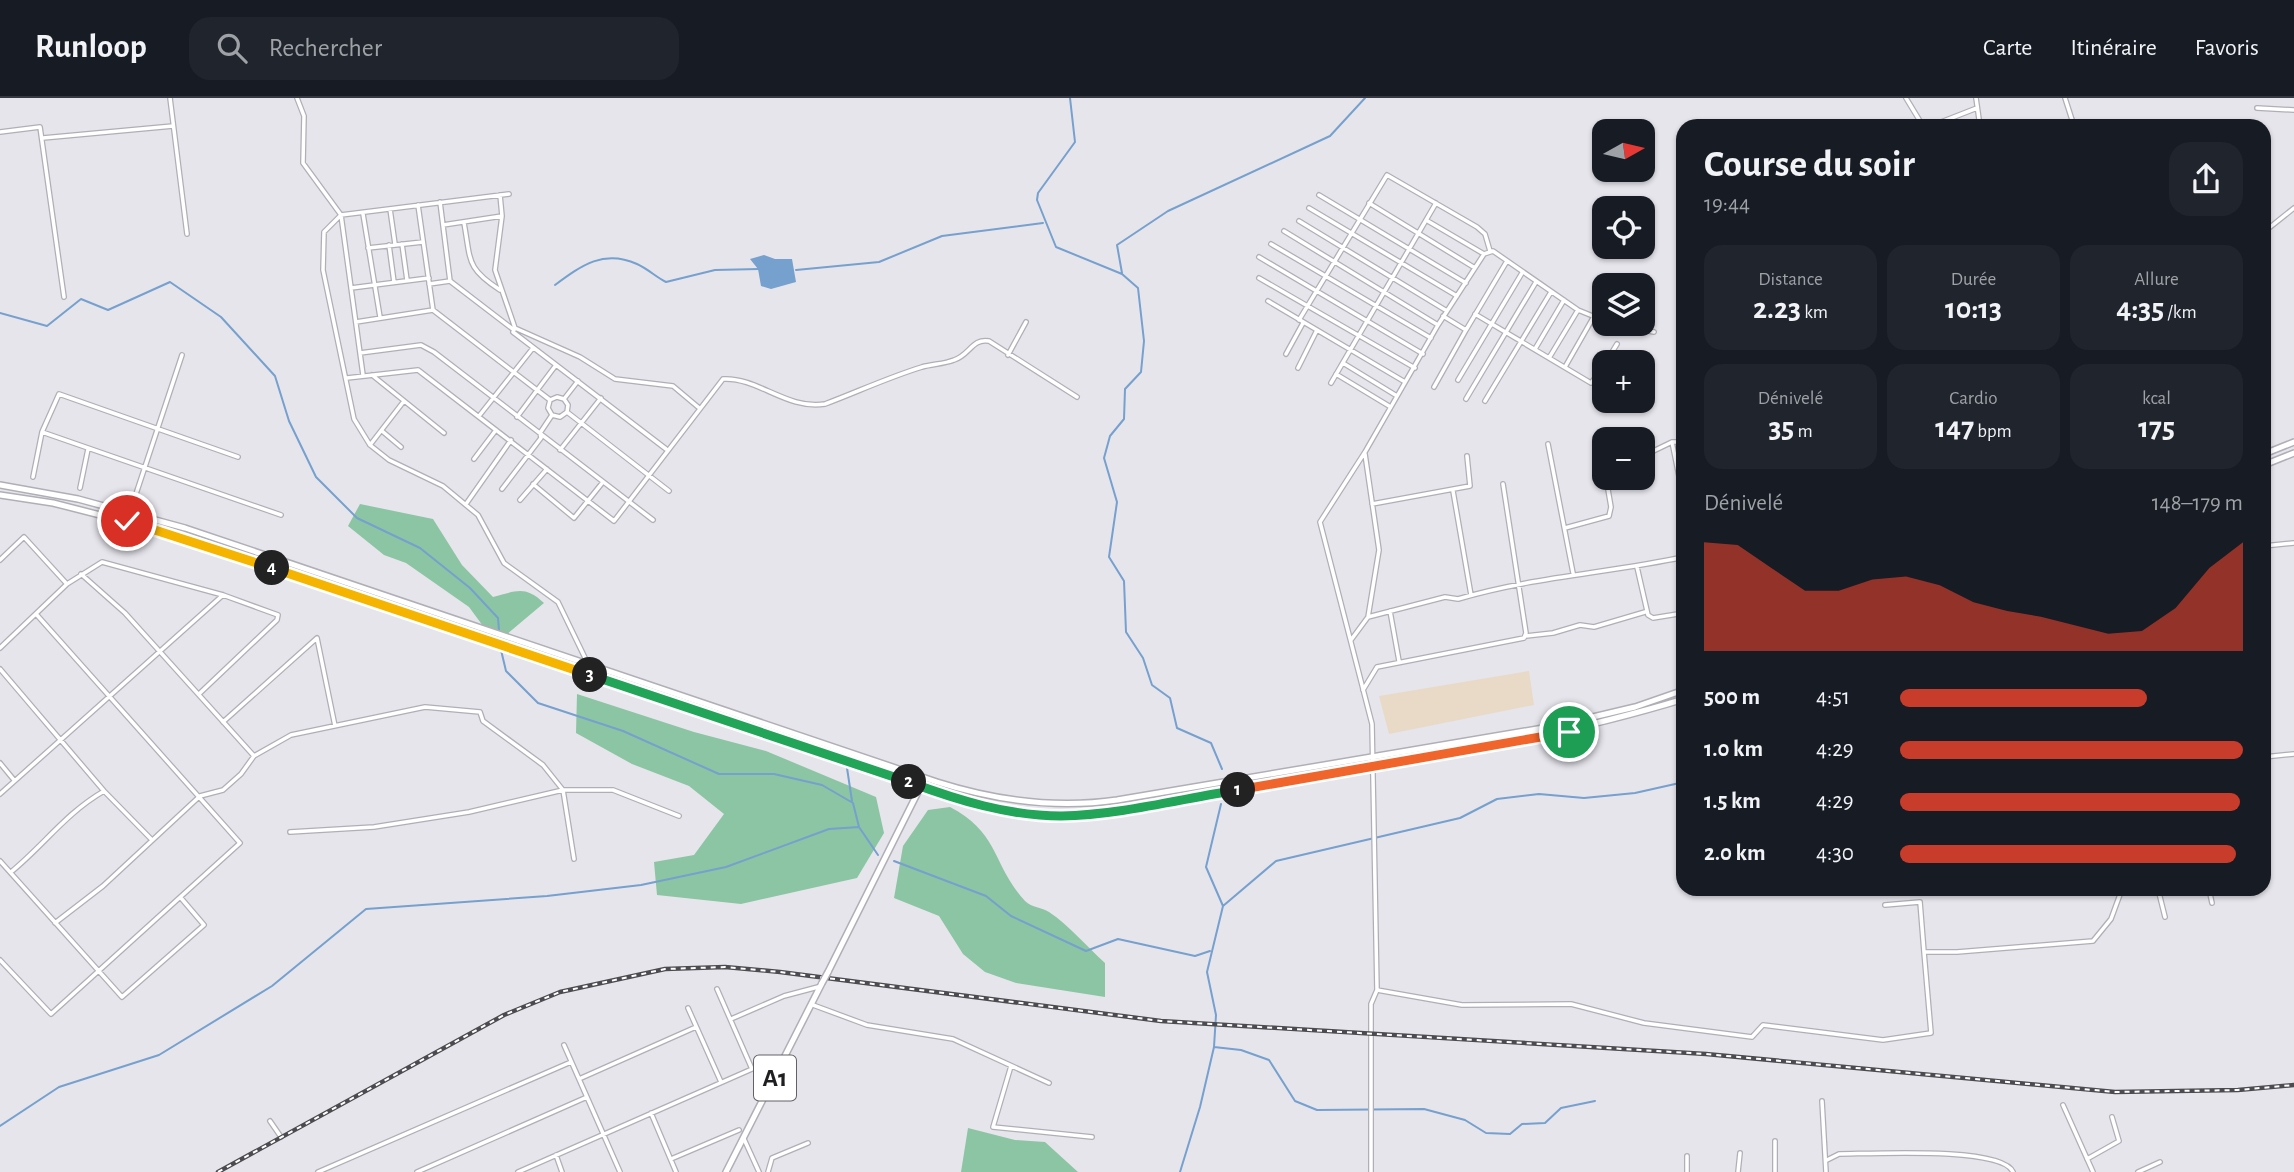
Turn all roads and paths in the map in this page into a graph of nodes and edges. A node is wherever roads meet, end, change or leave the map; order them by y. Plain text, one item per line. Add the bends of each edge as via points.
1 (170, 98) edge
2 (297, 98) edge
3 (1906, 98) edge
4 (1976, 98) edge
5 (2064, 98) edge
6 (1977, 108) junction
7 (2257, 108) dead end
8 (2294, 110) edge
9 (1919, 119) edge
10 (1949, 119) edge
11 (1979, 119) edge
12 (2072, 119) edge
13 (173, 126) junction
14 (0, 132) edge
15 (42, 138) junction
16 (509, 194) dead end
17 (500, 195) junction
18 (1319, 195) dead end
19 (440, 202) junction
20 (1368, 203) junction
21 (1436, 203) junction
22 (418, 205) junction
23 (1309, 208) dead end
24 (2294, 208) edge
25 (390, 209) junction
26 (363, 214) junction
27 (341, 215) junction
28 (502, 216) junction
29 (1359, 218) junction
30 (1426, 220) junction
31 (1299, 221) dead end
32 (464, 222) junction
33 (443, 225) junction
34 (2271, 226) edge
35 (1284, 231) dead end
36 (1350, 233) junction
37 (187, 234) dead end
38 (1418, 234) junction
39 (424, 242) junction
40 (402, 244) junction
41 (1270, 244) dead end
42 (392, 245) junction
43 (368, 248) junction
44 (1342, 248) junction
45 (1410, 249) junction
46 (1490, 251) junction
47 (1484, 254) junction
48 (1259, 257) dead end
49 (1507, 261) junction
50 (1334, 262) junction
51 (1401, 263) junction
52 (1475, 268) junction
53 (1522, 274) junction
54 (1325, 276) junction
55 (429, 278) junction
56 (1259, 278) dead end
57 (1393, 278) junction
58 (407, 280) junction
59 (450, 281) junction
60 (394, 282) junction
61 (1536, 282) junction
62 (1466, 283) junction
63 (374, 284) junction
64 (429, 284) junction
65 (351, 288) junction
66 (502, 291) junction
67 (1316, 291) junction
68 (1385, 292) junction
69 (1550, 292) junction
70 (1457, 296) junction
71 (64, 297) dead end
72 (1564, 300) junction
73 (1268, 301) dead end
74 (1308, 305) junction
75 (1376, 307) junction
76 (433, 310) junction
77 (1578, 310) junction
78 (1447, 311) junction
79 (1475, 314) junction
80 (1443, 316) junction
81 (380, 317) junction
82 (1592, 317) edge
83 (1592, 320) edge
84 (1026, 321) dead end
85 (1368, 321) junction
86 (356, 322) junction
87 (1301, 322) junction
88 (1438, 324) junction
89 (1492, 324) junction
90 (514, 330) junction
91 (1317, 330) junction
92 (1466, 330) junction
93 (1507, 332) junction
94 (1359, 335) junction
95 (1431, 338) junction
96 (1522, 341) junction
97 (1617, 344) dead end
98 (533, 348) junction
99 (1535, 349) junction
100 (1350, 350) junction
101 (1613, 350) edge
102 (360, 353) junction
103 (1286, 354) dead end
104 (1423, 354) junction
105 (182, 355) dead end
106 (1008, 355) junction
107 (1549, 358) junction
108 (1343, 363) junction
109 (556, 365) junction
110 (1565, 367) junction
111 (1298, 368) dead end
112 (1415, 368) junction
113 (513, 373) junction
114 (371, 374) junction
115 (1336, 374) junction
116 (363, 375) junction
117 (347, 378) junction
118 (1458, 380) dead end
119 (578, 381) junction
120 (1405, 382) junction
121 (1592, 382) edge
122 (1331, 383) dead end
123 (1434, 387) dead end
124 (536, 391) junction
125 (1397, 396) junction
126 (1077, 397) dead end
127 (564, 398) junction
128 (601, 398) junction
129 (492, 399) junction
130 (1466, 399) dead end
131 (550, 400) junction
132 (404, 401) junction
133 (1485, 401) dead end
134 (1389, 406) junction
135 (699, 407) junction
136 (567, 412) junction
137 (552, 415) junction
138 (479, 416) junction
139 (517, 417) junction
140 (581, 424) junction
141 (158, 429) junction
142 (496, 430) junction
143 (382, 431) junction
144 (41, 432) junction
145 (444, 433) dead end
146 (540, 433) junction
147 (511, 440) junction
148 (1672, 442) junction
149 (1676, 442) edge
150 (2294, 442) edge
151 (1548, 444) dead end
152 (370, 445) junction
153 (401, 447) dead end
154 (88, 449) junction
155 (666, 449) junction
156 (560, 450) junction
157 (1655, 450) edge
158 (2271, 451) edge
159 (1365, 452) junction
160 (2294, 453) edge
161 (529, 455) junction
162 (1467, 456) dead end
163 (238, 457) dead end
164 (474, 459) dead end
165 (1676, 462) edge
166 (2271, 462) edge
167 (145, 468) junction
168 (547, 469) junction
169 (648, 474) junction
170 (33, 477) dead end
171 (603, 482) junction
172 (533, 484) junction
173 (1503, 484) dead end
174 (0, 485) edge
175 (80, 488) dead end
176 (502, 489) dead end
177 (1452, 490) junction
178 (1608, 490) edge
179 (669, 491) dead end
180 (0, 495) edge
181 (520, 500) dead end
182 (590, 501) junction
183 (628, 501) junction
184 (466, 504) junction
185 (1373, 504) junction
186 (130, 512) junction
187 (281, 515) dead end
188 (653, 520) dead end
189 (1565, 528) junction
190 (2294, 543) edge
191 (2271, 545) edge
192 (1676, 559) edge
193 (0, 561) edge
194 (1637, 567) junction
195 (1573, 573) junction
196 (81, 575) junction
197 (67, 584) junction
198 (1517, 586) junction
199 (223, 595) junction
200 (1471, 595) junction
201 (1390, 611) junction
202 (1646, 612) junction
203 (36, 614) junction
204 (1676, 614) edge
205 (1368, 617) junction
206 (1525, 635) junction
207 (1350, 640) junction
208 (0, 648) edge
209 (160, 651) junction
210 (1399, 661) junction
211 (589, 666) junction
212 (0, 669) edge
213 (1363, 690) junction
214 (199, 694) junction
215 (1676, 694) edge
216 (109, 698) junction
217 (1676, 701) edge
218 (223, 722) junction
219 (335, 726) junction
220 (60, 739) junction
221 (2294, 754) edge
222 (254, 756) junction
223 (2271, 756) edge
224 (1375, 757) junction
225 (0, 763) edge
226 (1374, 767) junction
227 (925, 778) junction
228 (15, 780) junction
229 (922, 787) junction
230 (563, 789) junction
231 (104, 791) junction
232 (0, 794) edge
233 (200, 796) junction
234 (679, 816) dead end
235 (290, 832) dead end
236 (152, 840) junction
237 (574, 859) dead end
238 (0, 862) edge
239 (11, 872) junction
240 (2119, 896) edge
241 (2160, 896) edge
242 (2210, 896) edge
243 (180, 897) junction
244 (2212, 903) dead end
245 (1885, 905) dead end
246 (2165, 917) dead end
247 (55, 923) junction
248 (1924, 952) junction
249 (0, 960) edge
250 (99, 971) junction
251 (821, 985) junction
252 (717, 989) dead end
253 (1377, 990) junction
254 (813, 1005) junction
255 (688, 1008) dead end
256 (730, 1020) junction
257 (696, 1027) junction
258 (564, 1045) dead end
259 (571, 1062) junction
260 (1011, 1066) junction
261 (579, 1079) junction
262 (721, 1082) junction
263 (1049, 1083) dead end
264 (587, 1097) junction
265 (1822, 1101) dead end
266 (2063, 1105) dead end
267 (650, 1113) junction
268 (2112, 1117) dead end
269 (270, 1121) dead end
270 (739, 1130) dead end
271 (604, 1135) junction
272 (1093, 1136) dead end
273 (281, 1137) dead end
274 (744, 1139) junction
275 (1775, 1141) dead end
276 (808, 1143) dead end
277 (1740, 1153) dead end
278 (556, 1155) junction
279 (1687, 1156) dead end
280 (2087, 1158) junction
281 (671, 1159) junction
282 (1827, 1160) junction
283 (2160, 1162) dead end
284 (434, 1164) junction
285 (318, 1172) edge
286 (417, 1172) edge
287 (438, 1172) edge
288 (518, 1172) edge
289 (562, 1172) edge
290 (620, 1172) edge
291 (676, 1172) edge
292 (726, 1172) edge
293 (759, 1172) edge
294 (768, 1172) edge
295 (1371, 1172) edge
296 (1687, 1172) edge
297 (1738, 1172) edge
298 (1775, 1172) edge
299 (1826, 1172) edge
300 (2013, 1172) edge
301 (2093, 1172) edge
302 (2138, 1172) edge

1 - 13 street
2 - 27 street via 304,116 303,163
3 - 9 street
4 - 6 street
5 - 12 street
6 - 10 street
6 - 11 street
7 - 8 street
13 - 15 street
13 - 37 street
14 - 15 street via 40,127
15 - 71 street
16 - 17 street
17 - 19 street
17 - 28 street
18 - 29 street
19 - 22 street
19 - 33 street
20 - 21 street via 1387,175
20 - 29 street
20 - 38 street
21 - 30 street
21 - 46 street via 1485,234
22 - 25 street
22 - 39 street
23 - 36 street
24 - 34 street
25 - 26 street
25 - 42 street
26 - 27 street
26 - 43 street
27 - 65 street
27 - 117 street via 324,232 322,247
28 - 32 street
28 - 66 street via 495,270
29 - 36 street
29 - 45 street
30 - 38 street
30 - 47 street
31 - 44 street
32 - 33 street
32 - 66 street via 471,265 477,275
33 - 59 street
35 - 50 street
36 - 44 street
36 - 51 street
38 - 45 street
38 - 52 street
39 - 40 street
39 - 55 street
40 - 42 street
40 - 58 street
41 - 54 street
42 - 43 street
42 - 60 street
43 - 63 street
44 - 50 street
44 - 57 street
45 - 51 street
45 - 62 street
46 - 47 street
46 - 49 street
47 - 52 street
48 - 67 street
49 - 53 street
49 - 79 street
50 - 54 street
50 - 68 street
51 - 57 street
51 - 70 street
52 - 62 street
53 - 61 street
53 - 89 street
54 - 67 street
54 - 75 street
55 - 58 street
55 - 64 street
56 - 74 street
57 - 68 street
57 - 78 street
58 - 60 street
59 - 64 street
59 - 90 street
60 - 63 street
61 - 69 street
61 - 93 street
62 - 70 street
63 - 65 street
63 - 81 street
64 - 76 street
65 - 86 street
66 - 90 street
67 - 74 street
67 - 85 street
68 - 75 street
68 - 88 street
69 - 72 street
69 - 96 street
70 - 78 street
72 - 77 street
72 - 99 street
73 - 87 street
74 - 87 street
74 - 94 street
75 - 85 street
75 - 95 street
76 - 81 street
76 - 113 street
77 - 82 street
77 - 107 street
78 - 80 street
79 - 89 street
79 - 92 street
80 - 88 street
80 - 92 street
81 - 86 street
83 - 110 street
84 - 106 street
85 - 94 street
85 - 104 street
86 - 102 street
87 - 91 street
87 - 103 street
88 - 95 street
89 - 93 street
89 - 118 street
90 - 98 street
90 - 135 street via 580,357 615,379 673,386
91 - 100 street
91 - 111 street
92 - 123 street
93 - 96 street
93 - 130 street
94 - 100 street
94 - 112 street
95 - 104 street
96 - 99 street
96 - 133 street
97 - 101 street
98 - 109 street
98 - 113 street
99 - 107 street
100 - 108 street
100 - 120 street
102 - 116 street
102 - 129 street via 421,345
104 - 112 street
105 - 141 street
106 - 126 street
106 - 135 street via 982,340 953,361 922,367 809,407 723,379
107 - 110 street
108 - 115 street
108 - 125 street
109 - 119 street
109 - 124 street
110 - 121 street
112 - 120 street
113 - 124 street
113 - 129 street
114 - 116 street
114 - 132 street
114 - 138 street via 418,370
115 - 122 street
115 - 134 street
116 - 117 street
117 - 152 street via 354,419
119 - 127 street
119 - 128 street
120 - 125 street
124 - 131 street
124 - 139 street
125 - 134 street
127 - 131 street
127 - 136 street
128 - 140 street
128 - 155 street
129 - 138 street
129 - 139 street
131 - 137 street
132 - 143 street
132 - 145 street
134 - 159 street
135 - 155 street
136 - 137 street via 560,417
136 - 140 street
137 - 146 street
138 - 142 street
139 - 146 street
140 - 156 street
140 - 169 street
141 - 144 street via 58,394
141 - 163 street
141 - 167 street
142 - 147 street
142 - 164 street
143 - 152 street
143 - 153 street
144 - 154 street
144 - 170 street
146 - 156 street
146 - 161 street
147 - 161 street
147 - 184 street
148 - 149 street
148 - 157 street
148 - 165 street
150 - 158 main road
151 - 189 street
152 - 184 street
154 - 167 street
154 - 175 street
155 - 169 street
156 - 171 street
159 - 185 street
159 - 207 street via 1320,522
160 - 166 main road
161 - 168 street
161 - 176 street
162 - 177 street via 1471,485
167 - 186 street
167 - 187 street
168 - 172 street
168 - 182 street
169 - 179 street
169 - 183 street
171 - 182 street
171 - 183 street
172 - 181 street
172 - 182 street via 574,518
173 - 198 street
174 - 186 main road
177 - 185 street
177 - 200 street
178 - 189 street via 1609,516
180 - 229 main road via 53,503 155,529
182 - 183 street via 614,521
183 - 188 street
184 - 211 street via 482,521 504,563 553,596
185 - 205 street via 1379,550
186 - 211 main road
189 - 195 street
190 - 191 street
192 - 194 street
193 - 197 street via 24,537
194 - 195 street
194 - 202 street
195 - 198 street
196 - 197 street
196 - 199 street via 108,561
196 - 209 street via 125,612
197 - 203 street
198 - 200 street
198 - 206 street
199 - 209 street
199 - 214 street via 274,612 279,618
200 - 201 street
201 - 205 street
201 - 210 street
202 - 204 street via 1653,618
202 - 206 street via 1594,627 1580,625
203 - 208 street
203 - 216 street
205 - 207 street
206 - 210 street via 1508,643
207 - 213 street
209 - 214 street
209 - 216 street
210 - 213 street via 1377,667
211 - 227 main road
212 - 220 street
213 - 224 street
214 - 218 street
215 - 224 main road via 1555,726
216 - 220 street
216 - 233 street
217 - 226 main road via 1569,732
218 - 219 street via 317,638
218 - 222 street
219 - 222 street via 298,732
219 - 230 street via 425,707 480,712 483,721 543,765
220 - 228 street
220 - 231 street
221 - 223 street
222 - 233 street via 223,790
224 - 226 street
224 - 227 main road via 1093,804 995,799
225 - 228 street
226 - 229 main road via 1063,816 992,808
226 - 253 street
227 - 229 main road, A1
228 - 232 street
229 - 251 main road, A1, bridge
230 - 234 street via 612,790
230 - 235 street via 469,812 374,827
230 - 237 street
231 - 236 street
231 - 239 street via 78,806
233 - 236 street
233 - 243 street via 240,843
236 - 247 street
238 - 239 street
239 - 247 street
240 - 248 street via 2111,919 2093,941
241 - 246 street
242 - 244 street
243 - 250 street
243 - 250 street via 204,925 122,997
245 - 248 street via 1920,902
247 - 250 street
248 - 253 street via 1931,1033 1883,1040 1763,1025 1752,1037 1644,1023 1571,1004 1462,1005
249 - 250 street via 51,1014
251 - 254 main road, A1
251 - 256 street
252 - 256 street
253 - 295 street via 1371,1004
254 - 260 street via 867,1025 953,1039
254 - 274 main road, A1
255 - 257 street
256 - 262 street via 752,1069
257 - 261 street
257 - 262 street
258 - 259 street
259 - 261 street
259 - 285 street
260 - 263 street
260 - 272 street via 993,1127
261 - 264 street
262 - 267 street
264 - 271 street
264 - 284 street
265 - 282 street
266 - 280 street
267 - 271 street
267 - 281 street
268 - 280 street via 2119,1142
269 - 273 street
270 - 281 street
271 - 278 street
271 - 290 street
274 - 292 main road, A1
274 - 293 street
275 - 298 street
276 - 294 street via 772,1158
277 - 297 street
278 - 288 street
278 - 289 street
279 - 296 street
280 - 301 street
281 - 291 street
282 - 299 street
282 - 300 street via 1839,1154 1977,1156 2006,1164
283 - 302 street
284 - 286 street
284 - 287 street

